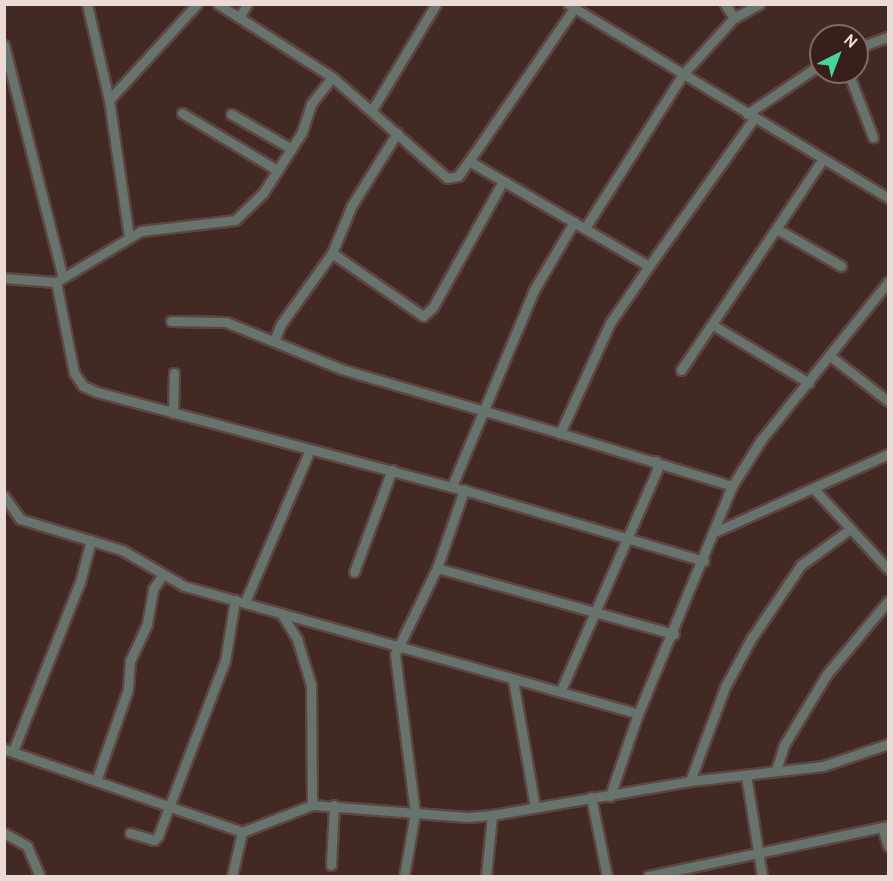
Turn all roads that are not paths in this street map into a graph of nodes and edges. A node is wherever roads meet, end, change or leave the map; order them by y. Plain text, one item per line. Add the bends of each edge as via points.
1 (87, 4) edge
2 (197, 4) edge
3 (218, 4) edge
4 (247, 4) edge
5 (436, 4) edge
6 (725, 4) edge
7 (759, 4) edge
8 (571, 6) edge
9 (240, 16) junction
10 (734, 18) junction
11 (888, 37) edge
12 (869, 44) edge
13 (4, 45) edge
14 (809, 73) edge
15 (682, 74) junction
16 (332, 77) junction
17 (853, 84) edge
18 (109, 100) junction
19 (372, 110) junction
20 (182, 113) dead end
21 (231, 114) dead end
22 (750, 116) junction
23 (397, 133) junction
24 (873, 137) dead end
25 (292, 149) junction
26 (823, 159) junction
27 (469, 161) junction
28 (277, 170) junction
29 (502, 183) junction
30 (888, 198) edge
31 (574, 222) junction
32 (585, 228) junction
33 (777, 229) junction
34 (129, 237) junction
35 (332, 253) junction
36 (649, 266) junction
37 (841, 266) dead end
38 (59, 278) junction
39 (4, 279) edge
40 (888, 282) edge
41 (884, 297) edge
42 (171, 321) dead end
43 (713, 326) junction
44 (274, 341) junction
45 (830, 356) junction
46 (681, 370) dead end
47 (174, 373) dead end
48 (809, 383) junction
49 (888, 400) edge
50 (484, 411) junction
51 (173, 413) junction
52 (560, 433) junction
53 (309, 452) junction
54 (888, 456) edge
55 (656, 461) junction
56 (392, 470) junction
57 (452, 486) junction
58 (732, 486) junction
59 (813, 488) junction
60 (464, 490) junction
61 (6, 504) edge
62 (850, 530) junction
63 (717, 531) junction
64 (628, 536) junction
65 (91, 540) junction
66 (704, 561) junction
67 (437, 568) junction
68 (888, 569) edge
69 (354, 572) dead end
70 (160, 576) junction
71 (240, 601) junction
72 (888, 601) edge
73 (596, 610) junction
74 (281, 613) junction
75 (674, 634) junction
76 (397, 646) junction
77 (513, 680) junction
78 (561, 690) junction
79 (638, 714) junction
80 (888, 744) edge
81 (9, 750) edge
82 (776, 771) junction
83 (746, 775) junction
84 (96, 781) junction
85 (690, 781) junction
86 (610, 796) junction
87 (591, 797) junction
88 (169, 802) junction
89 (312, 805) junction
90 (334, 805) junction
91 (535, 807) junction
92 (415, 813) junction
93 (492, 815) junction
94 (885, 827) edge
95 (242, 832) junction
96 (4, 833) edge
97 (130, 833) dead end
98 (888, 846) edge
99 (756, 852) junction
100 (331, 866) dead end
101 (40, 876) edge
102 (232, 876) edge
103 (404, 876) edge
104 (486, 876) edge
105 (607, 876) edge
106 (648, 876) edge
107 (762, 876) edge

1 - 18 street
2 - 18 street
3 - 9 street
4 - 9 street
5 - 19 street
6 - 10 street
7 - 10 street
8 - 15 street
8 - 27 street
9 - 16 street
10 - 15 street
11 - 12 street
13 - 38 street
14 - 22 street
15 - 22 street
15 - 32 street
16 - 19 street
16 - 25 street via 311,104
17 - 24 street
18 - 34 street
19 - 23 street
20 - 28 street
21 - 25 street
22 - 26 street
22 - 36 street
23 - 27 street via 447,178 458,176
23 - 35 street via 352,205
25 - 28 street
26 - 30 street
26 - 33 street
27 - 29 street
28 - 34 street via 255,204 235,220 156,227
29 - 31 street
29 - 35 street via 434,307 423,316
31 - 32 street
31 - 50 street via 534,290
32 - 36 street
33 - 37 street
33 - 43 street
34 - 38 street
35 - 44 street via 280,324
36 - 52 street via 610,323
38 - 39 street
38 - 51 street via 77,380 97,392
40 - 41 street
41 - 45 street
42 - 44 street via 225,322
43 - 46 street
43 - 48 street
44 - 50 street via 340,369
45 - 48 street
45 - 49 street
47 - 51 street
48 - 58 street via 761,440
50 - 52 street
50 - 57 street
51 - 53 street
52 - 55 street
53 - 56 street
53 - 71 street
54 - 59 street
55 - 58 street
55 - 64 street via 657,470
56 - 57 street
56 - 69 street
57 - 60 street
58 - 63 street
59 - 62 street
59 - 63 street
60 - 64 street
60 - 67 street
61 - 65 street via 20,519
62 - 68 street
62 - 85 street via 801,565 751,639 725,687
63 - 66 street
64 - 66 street
64 - 73 street
65 - 70 street via 129,553
65 - 81 street via 80,582
66 - 75 street
67 - 73 street
67 - 76 street
70 - 71 street
70 - 84 street via 147,624 130,661 128,689
71 - 74 street
71 - 88 street via 225,661
72 - 82 street via 827,674 784,745
73 - 75 street
73 - 78 street
74 - 76 street
74 - 89 street via 297,639 311,685
75 - 79 street
76 - 77 street
76 - 92 street
77 - 78 street
77 - 91 street
78 - 79 street
79 - 86 street
80 - 82 street via 823,766
81 - 84 street
82 - 83 street
83 - 85 street
83 - 99 street
84 - 88 street
85 - 86 street
86 - 87 street
87 - 91 street
87 - 105 street
88 - 95 street
88 - 97 street via 157,838
89 - 90 street
89 - 95 street
90 - 92 street
90 - 100 street
91 - 93 street
92 - 93 street
92 - 103 street
93 - 104 street
94 - 98 street
94 - 99 street
95 - 102 street
96 - 101 street via 27,846
99 - 106 street
99 - 107 street

